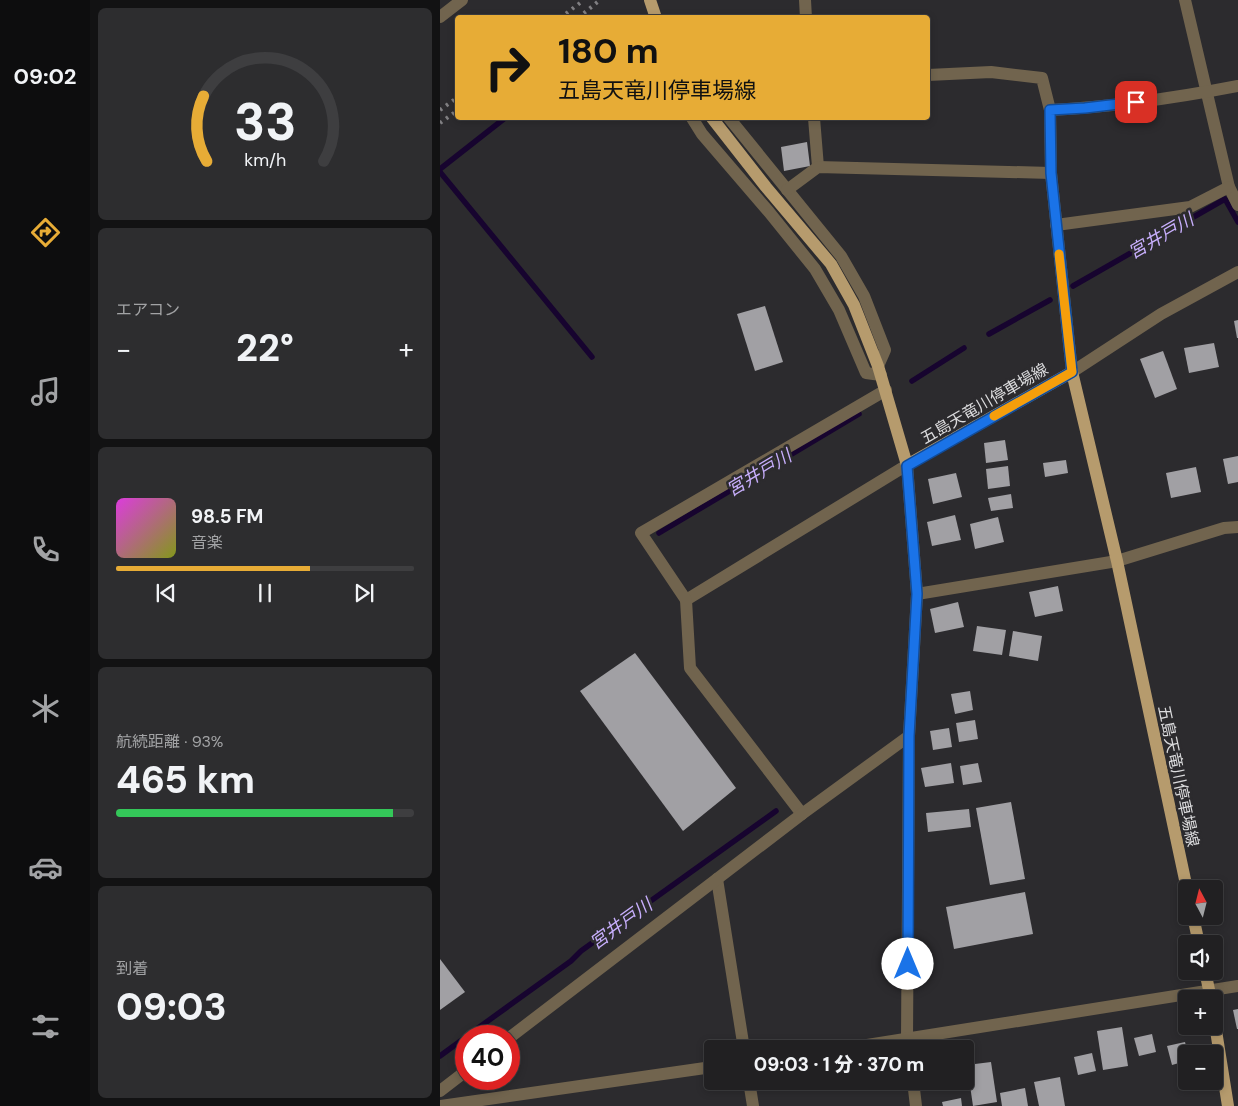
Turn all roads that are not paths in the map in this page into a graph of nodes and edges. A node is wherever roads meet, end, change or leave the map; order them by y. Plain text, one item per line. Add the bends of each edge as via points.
1 (462, 0) edge
2 (650, 0) edge
3 (805, 0) edge
4 (1185, 0) edge
5 (655, 15) edge
6 (806, 15) edge
7 (440, 17) edge
8 (930, 76) edge
9 (1238, 86) edge
10 (1207, 92) junction
11 (1050, 110) junction
12 (693, 120) edge
13 (714, 120) edge
14 (731, 120) edge
15 (814, 120) edge
16 (818, 167) junction
17 (1051, 173) junction
18 (1229, 187) junction
19 (788, 190) junction
20 (1238, 206) edge
21 (1056, 225) junction
22 (1238, 272) edge
23 (880, 370) junction
24 (1072, 372) junction
25 (886, 390) junction
26 (907, 466) junction
27 (1238, 527) edge
28 (1117, 561) junction
29 (917, 594) junction
30 (686, 600) junction
31 (909, 736) junction
32 (802, 814) junction
33 (717, 879) junction
34 (1185, 880) edge
35 (1238, 986) edge
36 (1223, 990) edge
37 (1178, 999) edge
38 (520, 1030) edge
39 (1217, 1035) edge
40 (743, 1040) edge
41 (908, 1040) edge
42 (932, 1040) edge
43 (704, 1068) edge
44 (455, 1079) edge
45 (750, 1090) edge
46 (914, 1090) edge
47 (440, 1091) edge
48 (440, 1106) edge
49 (753, 1106) edge
50 (916, 1106) edge
51 (1228, 1106) edge

1 - 7 street
2 - 5 main road
3 - 6 street
4 - 10 street
8 - 11 street via 991,72 1042,78
9 - 10 street
10 - 11 street
10 - 18 street
11 - 17 street
12 - 23 street via 815,269 840,310 866,373
13 - 23 main road, 五島天竜川停車場線 via 830,264 854,305
14 - 19 street
15 - 16 street
16 - 17 street
16 - 19 street
17 - 21 street
18 - 20 street
18 - 21 street via 1190,207
19 - 23 street via 841,256 864,296 885,350
21 - 24 street
22 - 24 street via 1161,314
23 - 25 main road, 五島天竜川停車場線
24 - 26 main road, 五島天竜川停車場線
24 - 28 main road, 五島天竜川停車場線
25 - 26 main road, 五島天竜川停車場線
25 - 30 street via 641,533
26 - 29 street
26 - 30 street
27 - 28 street via 1224,528
28 - 29 street
28 - 34 main road, 五島天竜川停車場線
29 - 31 street
30 - 32 street via 690,668
31 - 32 street
31 - 41 street
32 - 33 street
33 - 38 street
33 - 40 street
35 - 36 street
37 - 42 street
39 - 51 main road
43 - 48 street
44 - 47 street
45 - 49 street
46 - 50 street

